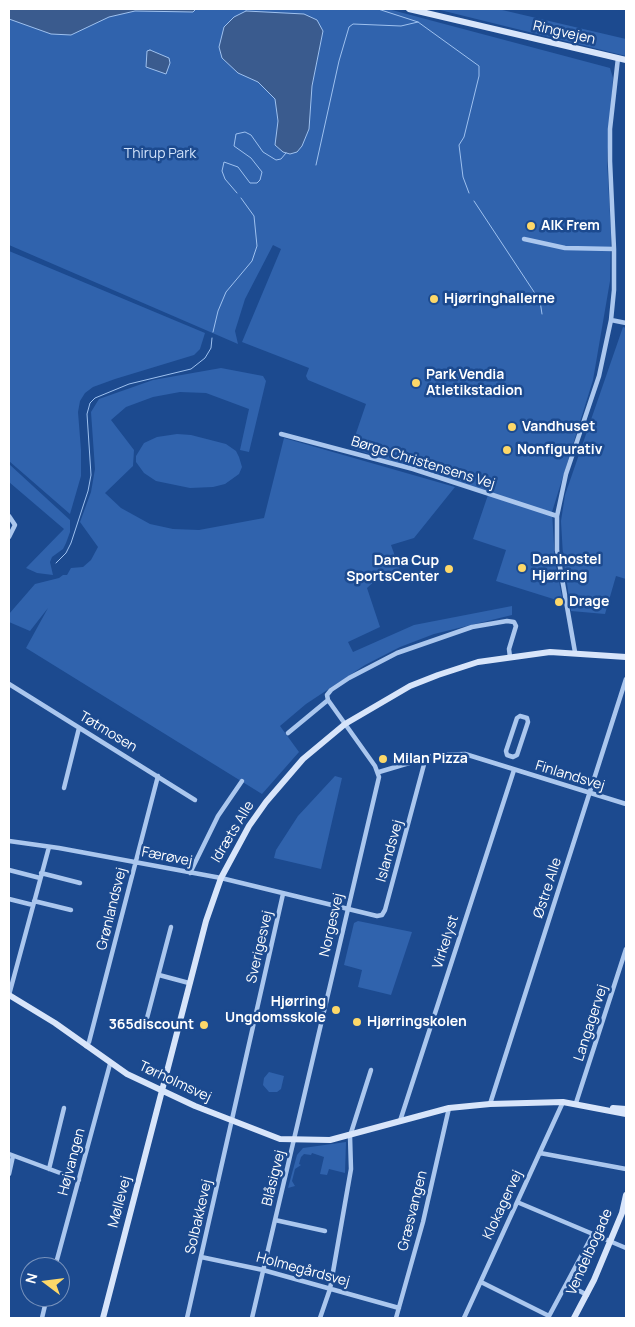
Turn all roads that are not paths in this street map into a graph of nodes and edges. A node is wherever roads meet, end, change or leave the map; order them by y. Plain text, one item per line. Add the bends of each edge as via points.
1 (409, 9) edge
2 (618, 58) junction
3 (626, 60) edge
4 (524, 239) dead end
5 (614, 249) junction
6 (611, 320) junction
7 (626, 324) edge
8 (281, 434) dead end
9 (9, 516) edge
10 (556, 516) junction
11 (9, 537) edge
12 (575, 652) junction
13 (510, 656) junction
14 (626, 657) edge
15 (626, 679) edge
16 (9, 684) edge
17 (328, 700) junction
18 (345, 724) junction
19 (79, 728) junction
20 (288, 733) dead end
21 (511, 756) junction
22 (426, 758) junction
23 (508, 768) junction
24 (514, 770) junction
25 (379, 772) junction
26 (158, 776) junction
27 (242, 781) dead end
28 (64, 788) dead end
29 (589, 794) junction
30 (195, 800) dead end
31 (626, 804) edge
32 (9, 841) edge
33 (48, 846) junction
34 (135, 862) junction
35 (9, 870) edge
36 (190, 873) junction
37 (41, 876) junction
38 (221, 878) junction
39 (80, 883) dead end
40 (283, 894) junction
41 (9, 899) edge
42 (34, 903) junction
43 (348, 909) junction
44 (71, 910) dead end
45 (171, 927) dead end
46 (626, 949) edge
47 (159, 975) junction
48 (189, 983) junction
49 (9, 995) edge
50 (148, 1018) dead end
51 (86, 1046) junction
52 (110, 1064) junction
53 (371, 1070) dead end
54 (162, 1092) junction
55 (562, 1102) junction
56 (576, 1103) junction
57 (490, 1104) junction
58 (599, 1107) junction
59 (64, 1108) dead end
60 (449, 1108) junction
61 (626, 1109) edge
62 (626, 1114) edge
63 (232, 1121) junction
64 (400, 1121) junction
65 (350, 1136) junction
66 (294, 1141) junction
67 (540, 1153) junction
68 (11, 1155) edge
69 (49, 1169) junction
70 (626, 1169) edge
71 (9, 1174) edge
72 (79, 1180) junction
73 (626, 1195) edge
74 (517, 1202) junction
75 (275, 1220) junction
76 (325, 1231) dead end
77 (593, 1234) junction
78 (610, 1241) junction
79 (626, 1248) edge
80 (59, 1257) edge
81 (201, 1257) junction
82 (263, 1270) junction
83 (481, 1282) junction
84 (567, 1284) junction
85 (330, 1289) junction
86 (587, 1295) junction
87 (399, 1308) junction
88 (549, 1317) edge
89 (103, 1318) edge
90 (187, 1318) edge
91 (252, 1318) edge
92 (320, 1318) edge
93 (396, 1318) edge
94 (464, 1318) edge
95 (574, 1318) edge

1 - 2 street, Ringvejen
2 - 3 street, Ringvejen
2 - 5 street via 610,129
4 - 5 street via 565,248
5 - 6 street
6 - 7 street
6 - 10 street via 599,376 566,474
8 - 10 street, Børge Christensens Vej via 413,469
9 - 11 street via 15,525
10 - 12 street via 558,550
12 - 13 street, Idræts Alle
12 - 14 street, Idræts Alle
13 - 17 street via 514,622 472,627 397,653 331,690
13 - 18 street, Idræts Alle via 478,662 417,684
15 - 29 street, Østre Alle
16 - 19 street, Tøtmosen
17 - 18 street
17 - 20 street
18 - 25 street
18 - 38 street, Idræts Alle via 304,759 266,802
19 - 26 street, Tøtmosen
19 - 28 street
21 - 21 street, Finlandsvej via 506,751 516,718 527,718 518,755
21 - 23 street, Finlandsvej
22 - 23 street, Finlandsvej via 465,754
22 - 25 street, Finlandsvej
22 - 43 street, Islandsvej via 385,910 377,916
23 - 24 street, Finlandsvej
24 - 29 street, Finlandsvej
24 - 64 street, Virkelyst
25 - 43 street, Norgesvej
26 - 30 street, Tøtmosen
26 - 34 street, Grønlandsvej
27 - 36 street, Idræts Alle via 211,828
29 - 31 street, Finlandsvej
29 - 57 street, Østre Alle
32 - 33 street, Færøvej
33 - 34 street, Færøvej
33 - 37 street
34 - 36 street, Færøvej
34 - 51 street, Grønlandsvej
35 - 37 street
36 - 38 street, Færøvej
37 - 39 street
37 - 42 street
38 - 40 street, Færøvej
38 - 48 street, Idræts Alle
40 - 43 street, Færøvej
40 - 63 street, Sverigesvej
41 - 42 street
42 - 44 street
42 - 49 street
43 - 66 street, Norgesvej
45 - 47 street
46 - 56 street, Langagervej
47 - 48 street
47 - 50 street
48 - 54 street, Idræts Alle
49 - 51 street, Tørholmsvej via 56,1023
51 - 52 street, Tørholmsvej
52 - 54 street, Tørholmsvej
52 - 72 street, Højvangen
53 - 65 street
54 - 63 street, Tørholmsvej
54 - 89 street, Møllevej
55 - 56 street, Tørholmsvej
55 - 57 street, Tørholmsvej
55 - 67 street, Klokagervej
56 - 58 street, Tørholmsvej
57 - 60 street, Tørholmsvej
58 - 61 street, Tørholmsvej
58 - 62 street, Tørholmsvej
59 - 69 street
60 - 64 street, Tørholmsvej
60 - 87 street, Græsvangen
63 - 66 street, Tørholmsvej
63 - 81 street, Solbakkevej
64 - 65 street, Tørholmsvej
65 - 66 street, Tørholmsvej
65 - 85 street via 350,1169
66 - 75 street, Blåsigvej
67 - 70 street
67 - 74 street, Klokagervej
68 - 69 street
68 - 71 street
69 - 72 street
72 - 80 street, Højvangen
73 - 78 street, Vendelbogade
74 - 77 street
74 - 83 street, Klokagervej
75 - 76 street, Blåsigvej
75 - 82 street, Blåsigvej
77 - 78 street
77 - 84 street
78 - 79 street
78 - 86 street, Vendelbogade
81 - 82 street, Holmegårdsvej
81 - 90 street, Solbakkevej
82 - 85 street, Holmegårdsvej
82 - 91 street, Blåsigvej
83 - 88 street
83 - 94 street, Klokagervej
84 - 86 street
84 - 88 street
85 - 87 street, Holmegårdsvej
85 - 92 street
86 - 95 street, Vendelbogade
87 - 93 street, Græsvangen

